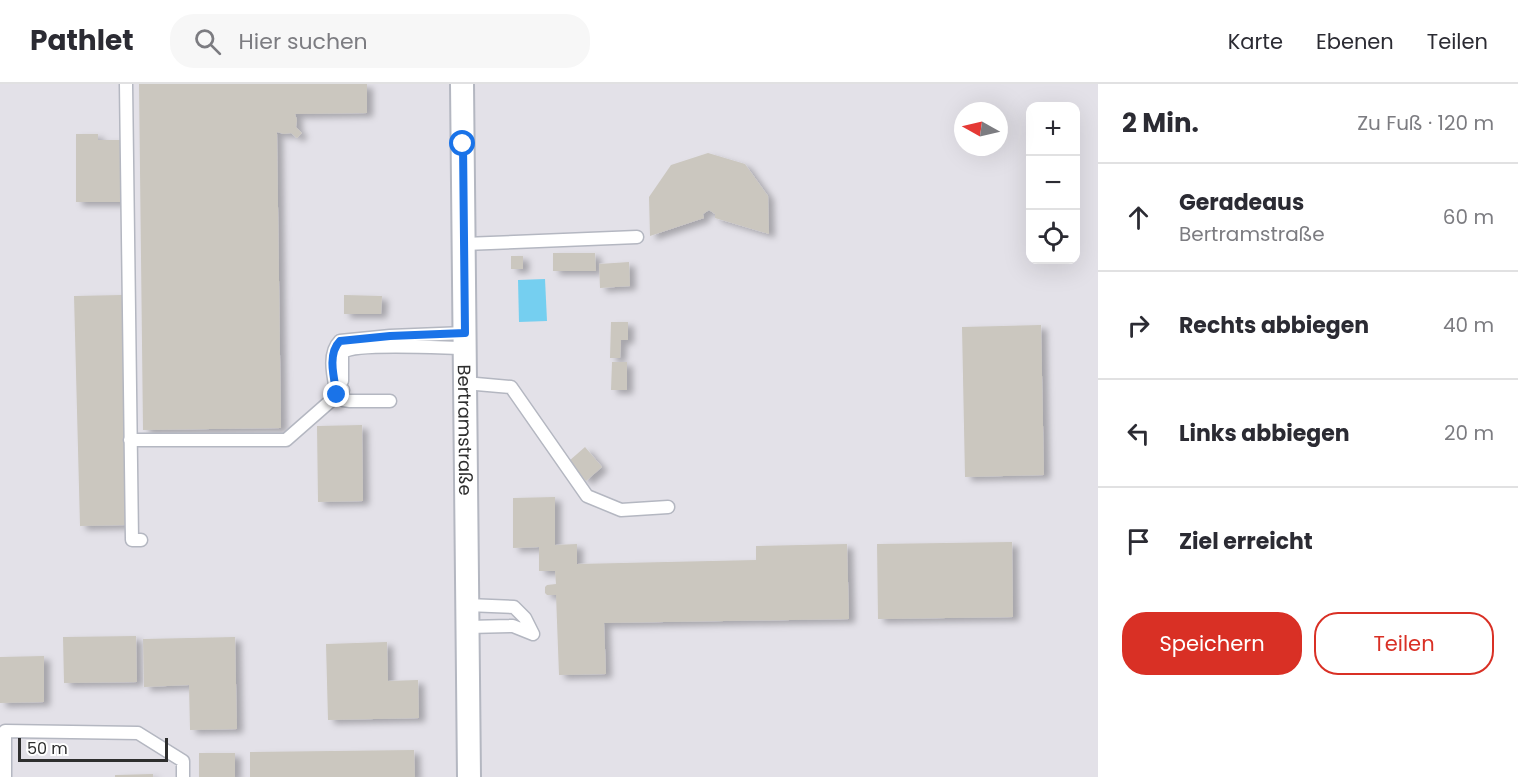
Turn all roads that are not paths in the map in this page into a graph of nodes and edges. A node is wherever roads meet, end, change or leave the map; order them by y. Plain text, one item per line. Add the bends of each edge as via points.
1 (126, 84) edge
2 (462, 84) edge
3 (637, 237) dead end
4 (464, 244) junction
5 (465, 341) junction
6 (465, 383) junction
7 (340, 392) junction
8 (390, 397) dead end
9 (130, 440) junction
10 (668, 507) dead end
11 (141, 540) dead end
12 (467, 605) junction
13 (468, 627) junction
14 (5, 777) edge
15 (183, 777) edge
16 (469, 777) edge

1 - 9 lane
2 - 4 street, Bertramstraße
3 - 4 lane
4 - 5 street, Bertramstraße
5 - 6 street, Bertramstraße
5 - 7 lane via 390,336 340,341 334,346 332,359
6 - 10 lane via 512,387 587,496 621,510
6 - 12 street, Bertramstraße
7 - 8 lane via 343,400 350,401
7 - 9 lane via 286,440
9 - 11 lane via 132,540
12 - 13 street, Bertramstraße
12 - 13 lane via 514,607 533,634 513,626
13 - 16 street, Bertramstraße
14 - 15 lane via 5,731 138,733 183,761

